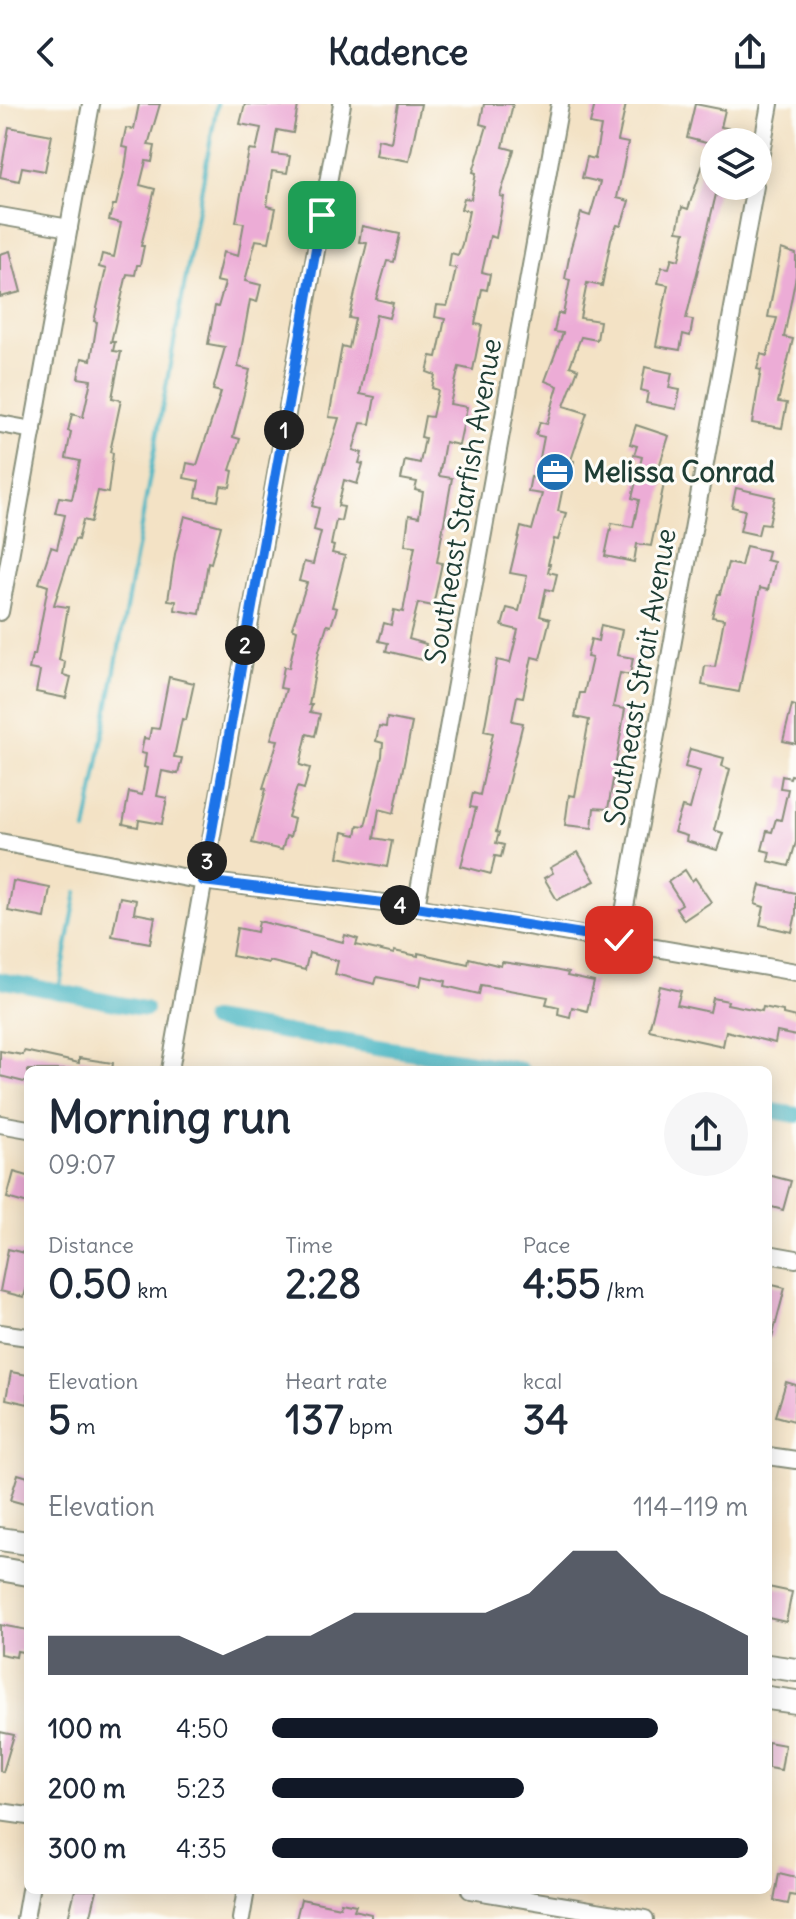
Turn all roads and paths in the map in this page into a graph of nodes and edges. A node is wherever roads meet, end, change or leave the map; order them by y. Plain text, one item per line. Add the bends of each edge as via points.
1 (91, 104) edge
2 (342, 104) edge
3 (560, 104) edge
4 (770, 104) edge
5 (766, 128) edge
6 (752, 200) edge
7 (0, 216) edge
8 (69, 228) junction
9 (0, 424) edge
10 (33, 430) junction
11 (0, 612) edge
12 (0, 842) edge
13 (203, 881) junction
14 (416, 907) junction
15 (619, 940) junction
16 (796, 972) edge
17 (171, 1066) edge
18 (0, 1124) edge
19 (24, 1128) edge
20 (772, 1255) edge
21 (796, 1259) edge
22 (0, 1333) edge
23 (24, 1336) edge
24 (772, 1457) edge
25 (796, 1460) edge
26 (0, 1539) edge
27 (24, 1542) edge
28 (0, 1569) edge
29 (24, 1573) edge
30 (772, 1667) edge
31 (796, 1670) edge
32 (772, 1699) edge
33 (796, 1702) edge
34 (0, 1812) edge
35 (24, 1815) edge
36 (29, 1894) edge
37 (245, 1894) edge
38 (494, 1894) edge
39 (25, 1919) edge
40 (241, 1919) edge
41 (645, 1919) edge

1 - 8 street
2 - 13 street
3 - 14 street, Southeast Starfish Avenue
4 - 5 street
6 - 15 street, Southeast Strait Avenue
7 - 8 street
8 - 10 street
9 - 10 street
10 - 11 street
12 - 13 street
13 - 14 street
13 - 17 street
14 - 15 street
15 - 16 street
18 - 19 street
20 - 21 street
22 - 23 street
24 - 25 street
26 - 27 main road
28 - 29 main road
30 - 31 main road
32 - 33 main road
34 - 35 street
36 - 39 street
37 - 40 street
38 - 41 street

